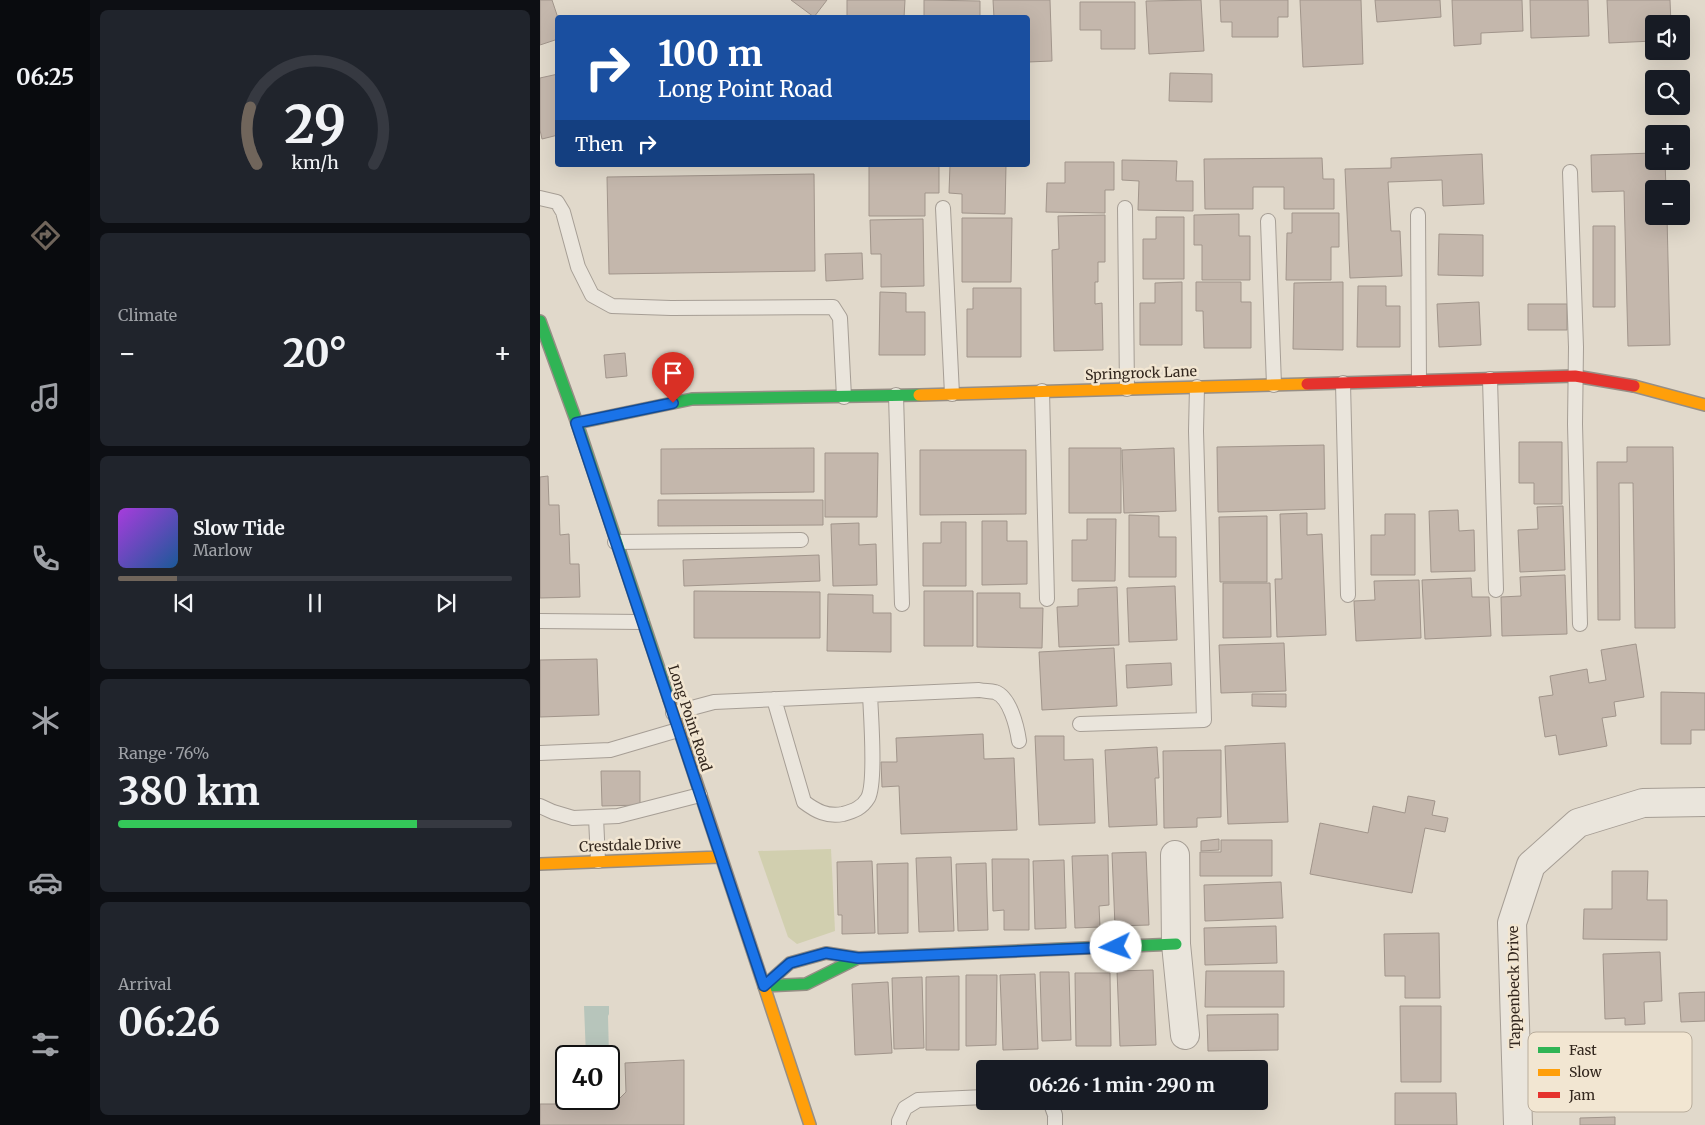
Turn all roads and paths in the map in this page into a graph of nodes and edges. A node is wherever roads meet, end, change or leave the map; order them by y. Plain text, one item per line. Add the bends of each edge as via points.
1 (1570, 172) dead end
2 (540, 198) edge
3 (942, 208) dead end
4 (1125, 208) dead end
5 (1418, 215) dead end
6 (1268, 221) dead end
7 (540, 321) edge
8 (544, 348) edge
9 (1575, 376) junction
10 (1490, 378) junction
11 (1419, 380) junction
12 (1343, 383) junction
13 (1274, 385) junction
14 (1197, 387) junction
15 (1127, 389) junction
16 (1042, 391) junction
17 (952, 394) junction
18 (896, 395) junction
19 (844, 397) junction
20 (1705, 405) edge
21 (576, 423) junction
22 (801, 540) dead end
23 (615, 542) junction
24 (1496, 590) dead end
25 (1348, 595) dead end
26 (1047, 599) dead end
27 (902, 604) dead end
28 (540, 621) edge
29 (642, 622) junction
30 (1580, 624) dead end
31 (870, 695) junction
32 (774, 699) junction
33 (673, 713) junction
34 (1080, 724) dead end
35 (678, 730) junction
36 (1019, 741) dead end
37 (540, 753) edge
38 (700, 795) junction
39 (1705, 802) edge
40 (540, 806) edge
41 (596, 817) junction
42 (1175, 855) dead end
43 (720, 857) junction
44 (598, 861) junction
45 (540, 864) edge
46 (1176, 944) junction
47 (858, 958) junction
48 (764, 986) junction
49 (1185, 1035) dead end
50 (976, 1097) edge
51 (1053, 1110) edge
52 (810, 1125) edge
53 (899, 1125) edge
54 (1055, 1125) edge
55 (1518, 1125) edge

1 - 9 lane
2 - 19 lane via 557,202 563,212 578,267 592,295 612,306 833,307 840,318
3 - 17 lane
4 - 15 lane
5 - 11 lane
6 - 13 lane
7 - 8 street, Long Point Road
8 - 21 street, Long Point Road
9 - 10 street, Springrock Lane
9 - 20 street, Springrock Lane via 1624,383
9 - 30 lane
10 - 11 street, Springrock Lane
10 - 24 lane
11 - 12 street, Springrock Lane
12 - 13 street, Springrock Lane
12 - 25 lane
13 - 14 street, Springrock Lane
14 - 15 street, Springrock Lane
14 - 34 lane via 1204,720
15 - 16 street, Springrock Lane
16 - 17 street, Springrock Lane
16 - 26 lane
17 - 18 street, Springrock Lane
18 - 19 street, Springrock Lane
18 - 27 lane
19 - 21 street, Springrock Lane via 692,399
21 - 23 street, Long Point Road
22 - 23 lane
23 - 29 street, Long Point Road
28 - 29 lane
29 - 33 street, Long Point Road
31 - 32 lane
31 - 32 lane via 872,780 868,798 856,811 838,815 817,812 804,802
31 - 36 lane via 997,692 1008,704
32 - 33 lane via 714,702
33 - 35 street, Long Point Road
35 - 37 lane via 610,750
35 - 38 street, Long Point Road
38 - 41 lane via 618,816
38 - 43 street, Long Point Road
39 - 55 street, Tappenbeck Drive via 1643,803 1578,823 1531,866 1512,923
40 - 41 lane via 573,818
41 - 44 lane
42 - 46 street
43 - 44 street, Crestdale Drive
43 - 48 street, Long Point Road
44 - 45 street, Crestdale Drive
46 - 47 street
46 - 49 street
47 - 48 street via 806,984
47 - 48 street via 826,953 790,963
48 - 52 street, Long Point Road
50 - 53 lane via 918,1100 904,1108
51 - 54 lane

